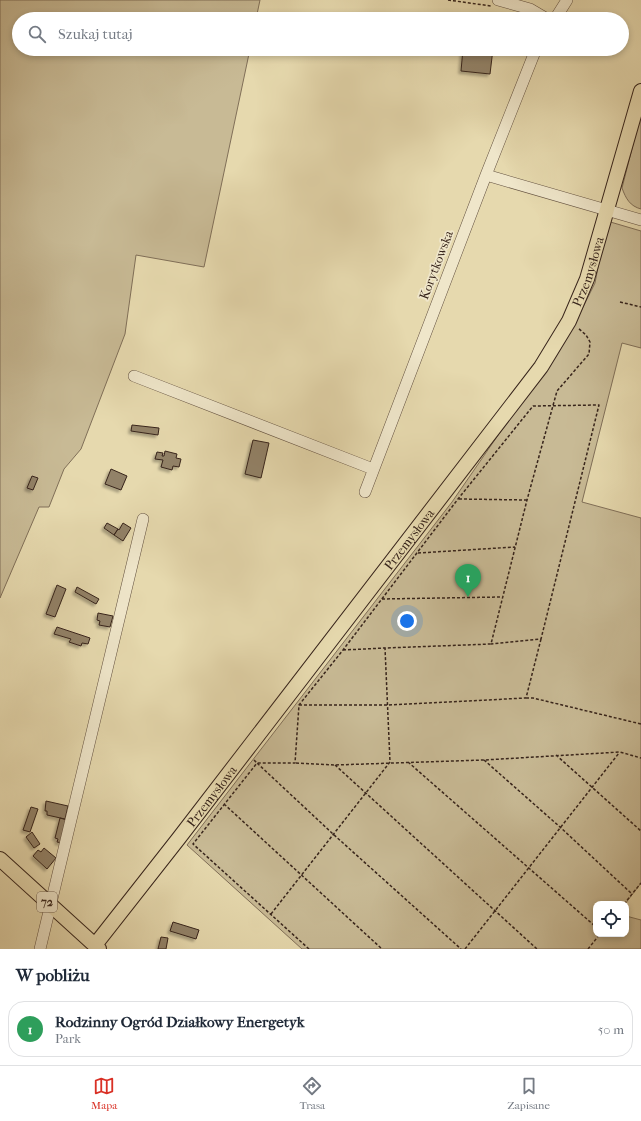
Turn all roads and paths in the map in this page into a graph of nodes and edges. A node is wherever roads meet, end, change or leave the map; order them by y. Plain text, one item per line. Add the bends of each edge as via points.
1 (448, 0) edge
2 (567, 0) edge
3 (495, 3) edge
4 (535, 12) edge
5 (559, 12) edge
6 (533, 56) edge
7 (641, 91) edge
8 (486, 174) junction
9 (606, 210) junction
10 (641, 220) edge
11 (620, 302) dead end
12 (641, 308) edge
13 (569, 321) junction
14 (134, 376) dead end
15 (554, 405) junction
16 (373, 469) junction
17 (364, 492) dead end
18 (458, 499) junction
19 (527, 500) junction
20 (143, 520) dead end
21 (515, 547) junction
22 (418, 553) junction
23 (502, 597) junction
24 (381, 599) junction
25 (542, 639) junction
26 (491, 644) junction
27 (384, 648) junction
28 (343, 650) junction
29 (526, 698) junction
30 (299, 705) junction
31 (388, 705) junction
32 (641, 724) edge
33 (245, 751) junction
34 (620, 752) junction
35 (556, 755) junction
36 (641, 758) edge
37 (484, 760) junction
38 (390, 762) junction
39 (408, 762) junction
40 (258, 763) junction
41 (295, 763) junction
42 (335, 765) junction
43 (593, 787) junction
44 (366, 794) junction
45 (224, 804) junction
46 (560, 827) junction
47 (641, 831) edge
48 (333, 834) junction
49 (0, 858) edge
50 (528, 868) junction
51 (302, 875) junction
52 (641, 883) edge
53 (632, 894) junction
54 (626, 901) edge
55 (51, 905) junction
56 (494, 911) junction
57 (271, 914) junction
58 (593, 924) edge
59 (598, 937) edge
60 (97, 947) edge
61 (40, 949) edge
62 (309, 949) edge
63 (382, 949) edge
64 (461, 949) edge
65 (465, 949) edge
66 (537, 949) edge
67 (588, 949) edge

1 - 3 path
2 - 5 street
3 - 4 street
6 - 8 street, Korytkowska
7 - 9 main road, Przemysłowa
8 - 9 street
8 - 16 street, Korytkowska
9 - 10 street
9 - 13 main road, Przemysłowa via 587,279
11 - 12 path
13 - 15 path via 586,334 590,342 589,354 557,391
13 - 33 main road, Przemysłowa via 541,367
14 - 16 street
15 - 18 path via 533,406
15 - 19 path
15 - 25 path via 599,405
16 - 17 street, Korytkowska
18 - 19 path
18 - 22 path
19 - 21 path
20 - 55 street
21 - 22 path
21 - 23 path
22 - 24 path
23 - 24 path
23 - 26 path
24 - 28 path
25 - 26 path
25 - 29 path
26 - 27 path
27 - 28 path
27 - 31 path
28 - 30 path
29 - 31 path
29 - 32 path
30 - 31 path
30 - 41 path
31 - 38 path
33 - 40 path
33 - 60 main road, Przemysłowa
34 - 35 path
34 - 36 path
34 - 43 path
35 - 37 path
35 - 43 path
37 - 39 path
37 - 46 path
38 - 39 path
38 - 42 path
38 - 44 path
39 - 50 path
40 - 41 path
40 - 45 path
40 - 48 path
41 - 42 path
42 - 44 path
43 - 46 path
43 - 47 path
44 - 48 path
44 - 56 path
45 - 51 path
45 - 57 path via 193,844
46 - 50 path
46 - 53 path
48 - 51 path
48 - 64 path
49 - 55 main road, 72
50 - 56 path
50 - 58 path
51 - 57 path
51 - 63 path
52 - 53 path
53 - 54 path
55 - 60 main road, 72
55 - 61 street
56 - 65 path
56 - 66 path
57 - 62 path
59 - 67 path

